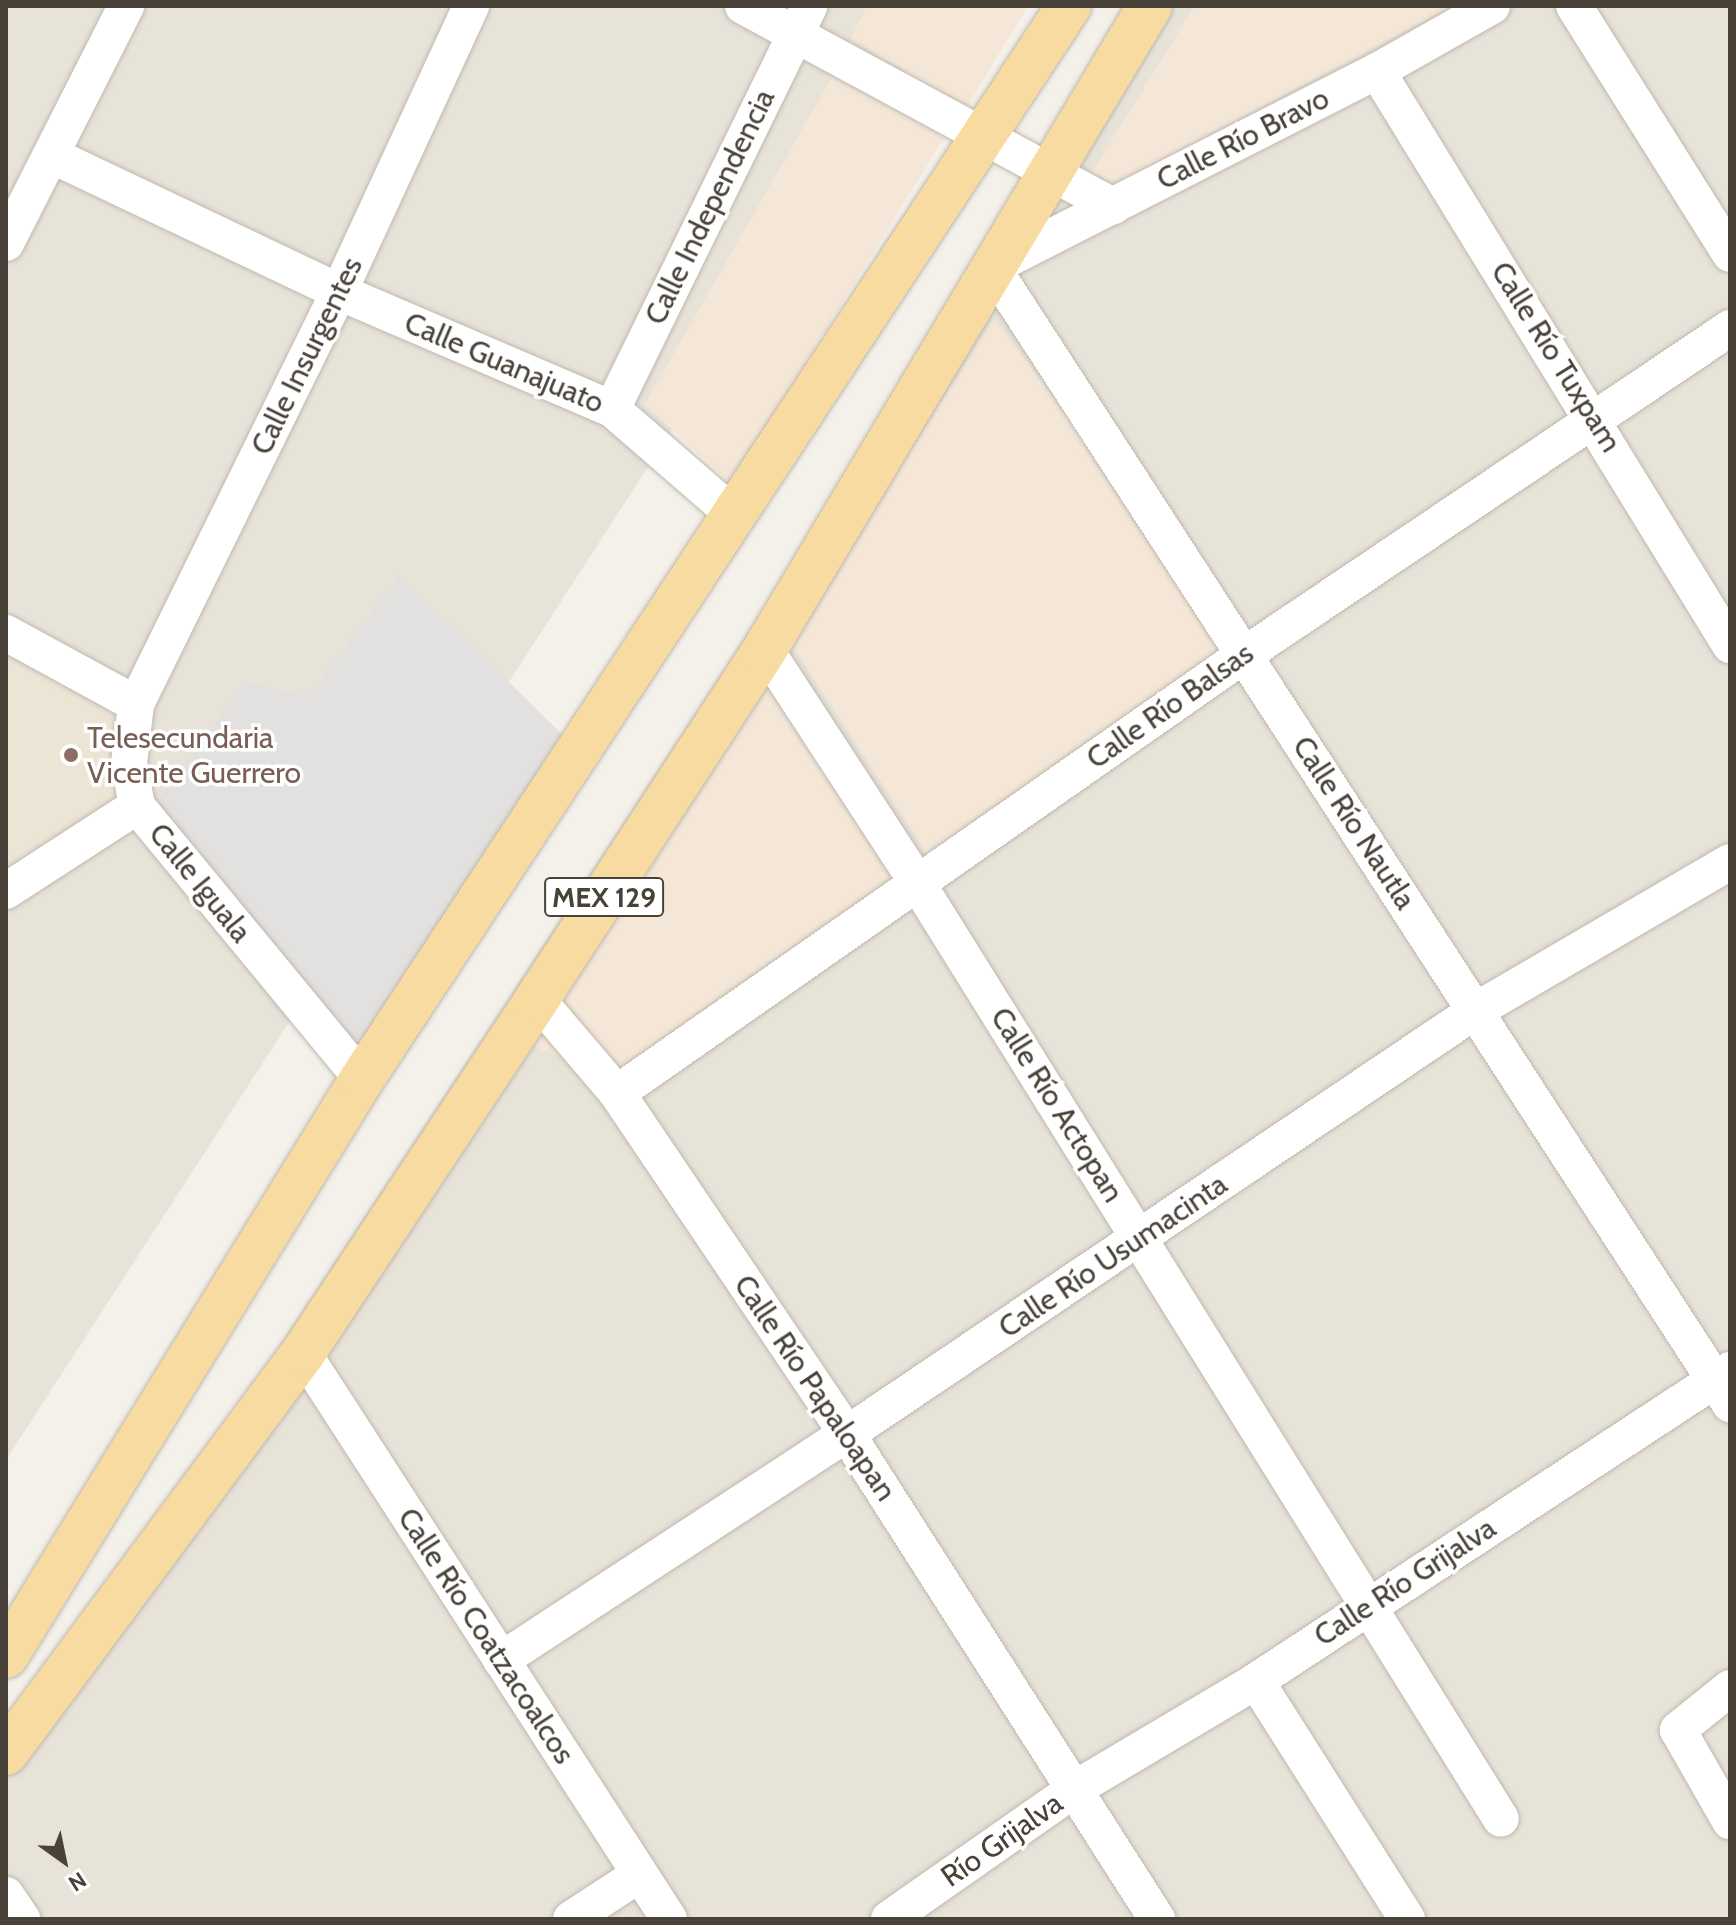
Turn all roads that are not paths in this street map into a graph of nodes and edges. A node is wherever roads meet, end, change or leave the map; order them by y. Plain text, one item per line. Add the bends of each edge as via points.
1 (126, 6) edge
2 (471, 6) edge
3 (743, 6) edge
4 (1069, 6) edge
5 (1150, 6) edge
6 (1492, 6) edge
7 (1574, 6) edge
8 (802, 19) edge
9 (1377, 71) junction
10 (986, 139) junction
11 (51, 155) junction
12 (1049, 175) junction
13 (1113, 206) junction
14 (6, 243) edge
15 (1730, 254) edge
16 (992, 267) junction
17 (339, 292) junction
18 (1730, 328) edge
19 (612, 409) junction
20 (1595, 419) junction
21 (732, 513) junction
22 (6, 633) edge
23 (1730, 645) edge
24 (765, 649) junction
25 (1244, 655) junction
26 (136, 704) junction
27 (137, 806) junction
28 (1730, 862) edge
29 (916, 881) junction
30 (6, 891) edge
31 (537, 999) junction
32 (1475, 1011) junction
33 (362, 1079) junction
34 (617, 1093) junction
35 (1140, 1238) junction
36 (303, 1353) junction
37 (1725, 1385) edge
38 (847, 1434) junction
39 (1370, 1604) junction
40 (6, 1656) edge
41 (501, 1660) junction
42 (1256, 1681) junction
43 (1730, 1688) edge
44 (6, 1753) edge
45 (1076, 1788) junction
46 (1501, 1819) dead end
47 (1730, 1821) edge
48 (640, 1874) junction
49 (6, 1895) edge
50 (22, 1919) edge
51 (571, 1919) edge
52 (669, 1919) edge
53 (889, 1919) edge
54 (1157, 1919) edge
55 (1407, 1919) edge

1 - 11 street
2 - 17 street, Calle Insurgentes
3 - 8 street
4 - 10 main road, MEX 129
5 - 12 main road, MEX 129
6 - 9 street, Calle Río Bravo
7 - 15 street
8 - 10 street
8 - 19 street, Calle Independencia
9 - 13 street, Calle Río Bravo
9 - 20 street, Calle Río Tuxpam
10 - 12 street
10 - 21 main road, MEX 129
11 - 14 street
11 - 17 street, Calle Guanajuato
12 - 13 street
12 - 16 main road, MEX 129
13 - 16 street, Calle Río Bravo
16 - 24 main road, MEX 129
16 - 25 street, Calle Río Nautla
17 - 19 street, Calle Guanajuato
17 - 26 street, Calle Insurgentes
18 - 20 street, Calle Río Balsas
19 - 21 street, Calle Guanajuato
20 - 23 street, Calle Río Tuxpam
20 - 25 street, Calle Río Balsas
21 - 33 main road, MEX 129
22 - 26 street
24 - 29 street, Calle Río Actopan
24 - 31 main road, MEX 129
25 - 29 street, Calle Río Balsas
25 - 32 street, Calle Río Nautla
26 - 27 street, Calle Iguala via 129,763
27 - 30 street
27 - 33 street, Calle Iguala
28 - 32 street, Calle Río Usumacinta
29 - 34 street, Calle Río Balsas
29 - 35 street, Calle Río Actopan
31 - 34 street, Calle Río Papaloapan
31 - 36 main road, MEX 129
32 - 35 street, Calle Río Usumacinta
32 - 37 street, Calle Río Nautla
33 - 40 main road, MEX 129
34 - 38 street, Calle Río Papaloapan
35 - 38 street, Calle Río Usumacinta
35 - 39 street, Calle Río Actopan
36 - 41 street, Calle Río Coatzacoalcos
36 - 44 main road, MEX 129
37 - 39 street, Calle Río Grijalva
38 - 41 street, Calle Río Usumacinta
38 - 45 street, Calle Río Papaloapan
39 - 42 street, Calle Río Grijalva
39 - 46 street, Calle Río Actopan
41 - 48 street, Calle Río Coatzacoalcos
42 - 45 street, Calle Río Grijalva
42 - 55 street
43 - 47 street via 1678,1730
45 - 53 street, Río Grijalva
45 - 54 street, Calle Río Papaloapan
48 - 51 street
48 - 52 street, Calle Río Coatzacoalcos
49 - 50 street

